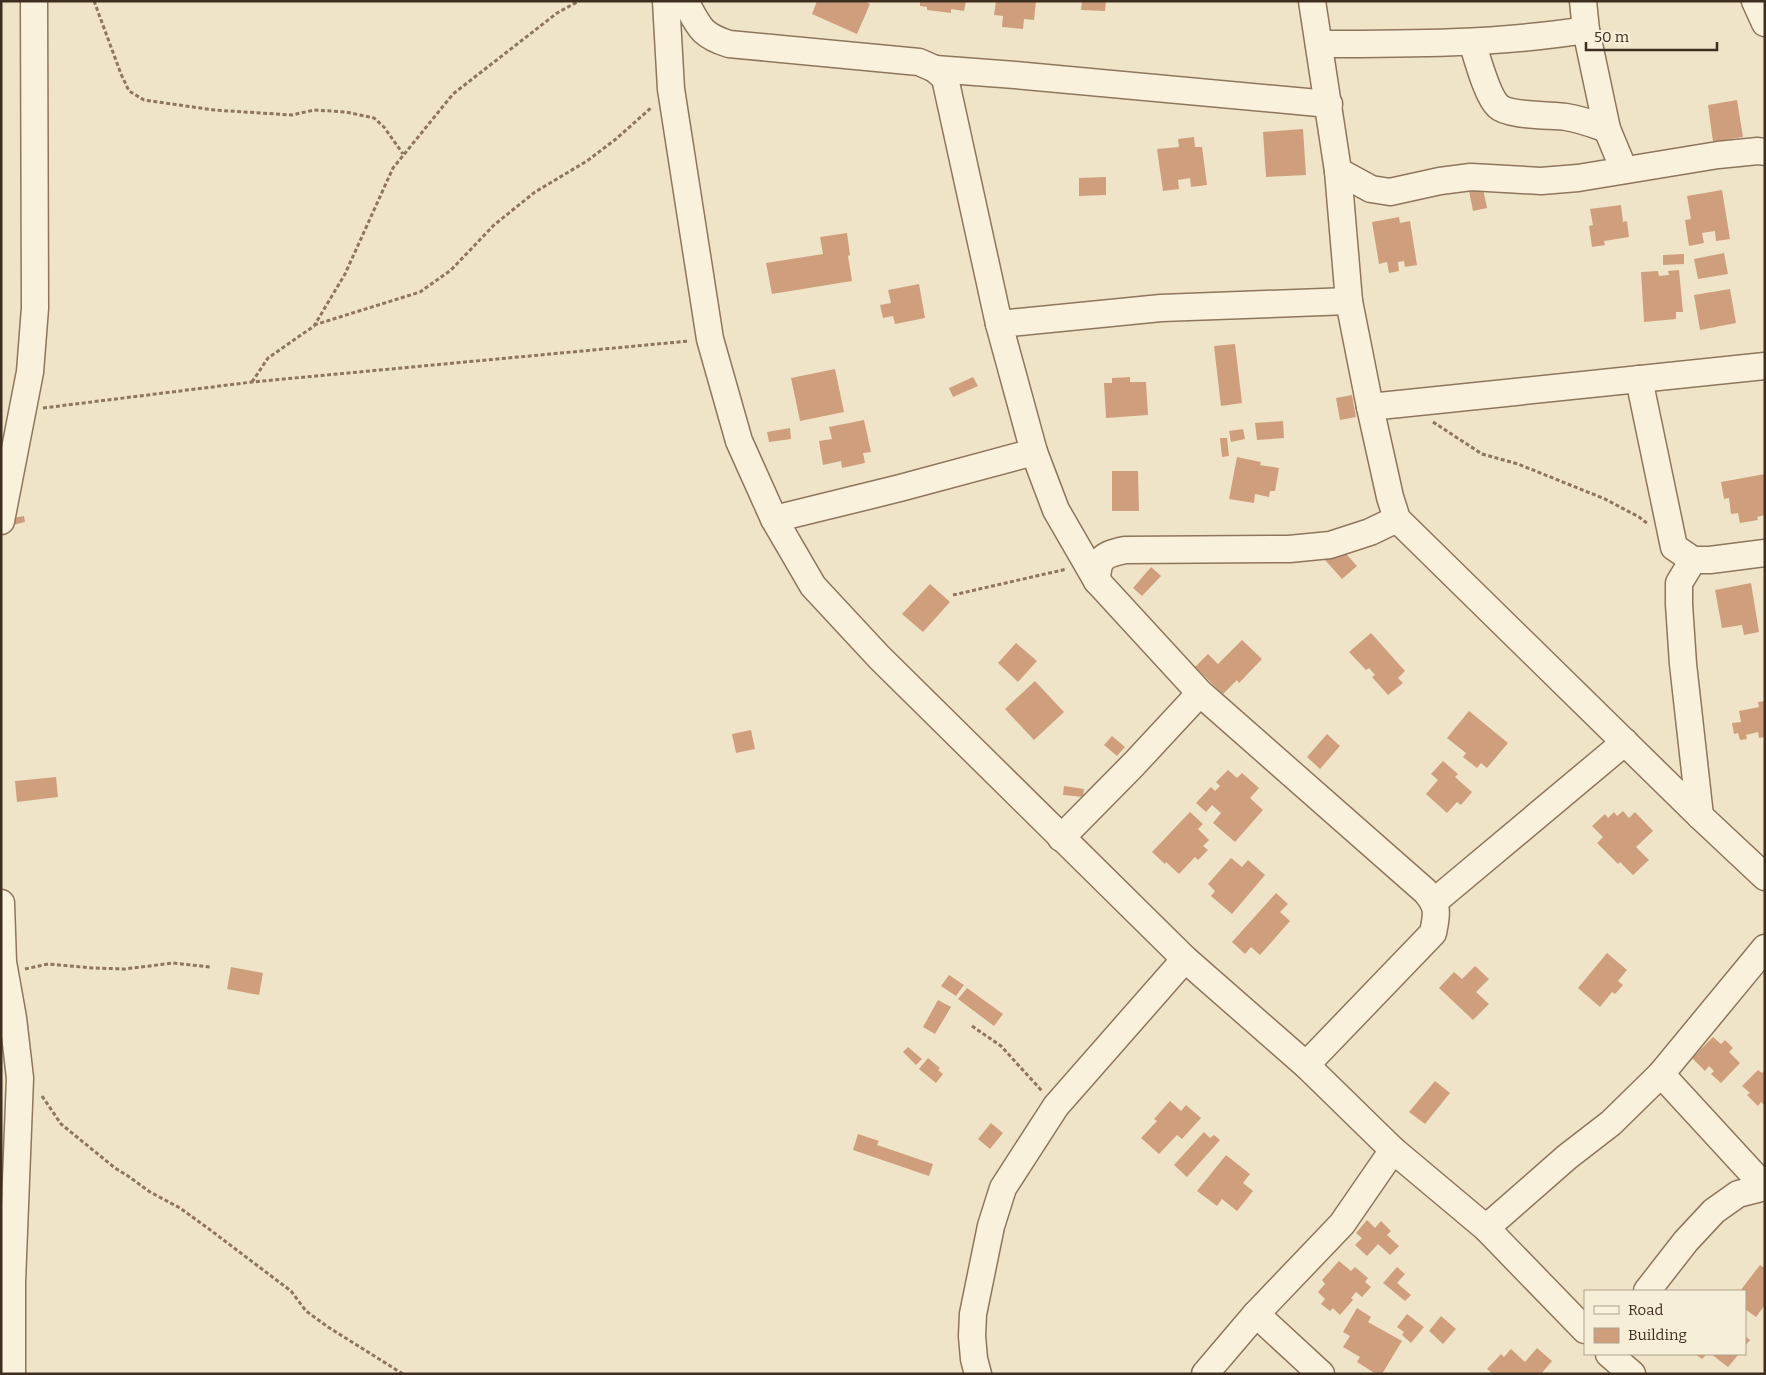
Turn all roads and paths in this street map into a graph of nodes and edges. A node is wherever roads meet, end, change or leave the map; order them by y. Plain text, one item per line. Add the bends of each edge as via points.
1 (34, 1) edge
2 (94, 1) edge
3 (578, 1) edge
4 (666, 1) edge
5 (684, 1) edge
6 (1312, 1) edge
7 (1583, 1) edge
8 (1755, 1) edge
9 (1765, 23) edge
10 (1586, 30) junction
11 (1472, 42) junction
12 (1319, 44) junction
13 (935, 69) junction
14 (670, 89) junction
15 (1329, 104) junction
16 (1606, 129) junction
17 (1765, 152) edge
18 (403, 154) junction
19 (1624, 170) junction
20 (1338, 171) junction
21 (1350, 301) junction
22 (999, 324) junction
23 (314, 326) junction
24 (710, 339) junction
25 (1765, 366) edge
26 (1639, 379) junction
27 (252, 382) junction
28 (1404, 403) junction
29 (1370, 407) junction
30 (23, 410) junction
31 (1034, 452) junction
32 (774, 519) junction
33 (1397, 519) junction
34 (1, 521) edge
35 (1765, 553) edge
36 (1684, 554) junction
37 (1092, 573) junction
38 (953, 595) dead end
39 (1200, 693) junction
40 (1625, 742) junction
41 (1700, 816) junction
42 (1060, 838) junction
43 (1765, 877) edge
44 (1434, 902) junction
45 (1, 903) edge
46 (1765, 948) edge
47 (1185, 959) junction
48 (3, 966) edge
49 (210, 967) dead end
50 (972, 1026) dead end
51 (1306, 1064) junction
52 (1661, 1074) junction
53 (20, 1078) junction
54 (1056, 1106) junction
55 (1393, 1150) junction
56 (1486, 1228) junction
57 (1648, 1290) edge
58 (1256, 1314) junction
59 (1584, 1329) edge
60 (1610, 1355) edge
61 (12, 1374) edge
62 (403, 1374) edge
63 (978, 1374) edge
64 (1204, 1374) edge
65 (1321, 1374) edge
66 (1632, 1374) edge

1 - 30 street via 35,308 30,372
2 - 18 path via 129,91 144,100 214,110 292,115 314,110 346,112 374,118
3 - 18 path via 557,13 453,94
4 - 14 street
5 - 13 street via 700,28 712,38 729,44 919,62
6 - 12 street
7 - 10 street
8 - 9 street
10 - 11 street
10 - 16 street
11 - 12 street
11 - 16 street via 1498,107 1511,112 1586,121
12 - 15 street
13 - 15 street
13 - 22 street via 945,78
14 - 23 path via 616,139 535,192 494,225 451,270 420,292
14 - 24 street
15 - 20 street
16 - 19 street
17 - 19 street via 1718,155
18 - 23 path via 393,168 345,274
19 - 20 street via 1540,181 1471,177 1390,192 1371,189
20 - 21 street
21 - 22 street via 1161,308
21 - 29 street
22 - 31 street
23 - 27 path via 268,358
24 - 27 path
24 - 32 street via 739,441
25 - 26 street
26 - 28 street
26 - 36 street
27 - 30 path
28 - 29 street
28 - 36 path via 1482,454 1518,464 1639,516
29 - 33 street
30 - 34 street
31 - 32 street
31 - 37 street via 1056,510
32 - 42 street via 813,586
33 - 37 street via 1330,545 1289,549 1125,550 1102,558
33 - 40 street
35 - 36 street via 1710,560
36 - 41 street via 1679,604
37 - 38 path
37 - 39 street
39 - 42 street
39 - 44 street
40 - 41 street
40 - 44 street
41 - 43 street
42 - 47 street
44 - 51 street via 1437,917 1433,933
45 - 48 street
46 - 52 street
47 - 51 street
47 - 54 street
48 - 49 path via 48,964 126,969 173,963
48 - 53 street
50 - 54 path via 1001,1046
51 - 55 street
52 - 56 street via 1612,1123
52 - 57 street via 1765,1187 1738,1194 1714,1212 1686,1241
53 - 61 street
53 - 62 path via 41,1094 61,1124 115,1168 209,1229 292,1291 306,1311 328,1327
54 - 63 street via 1003,1188 991,1226 973,1314 972,1336
55 - 56 street
55 - 58 street via 1342,1224
56 - 59 street
58 - 64 street
58 - 65 street
60 - 66 street

